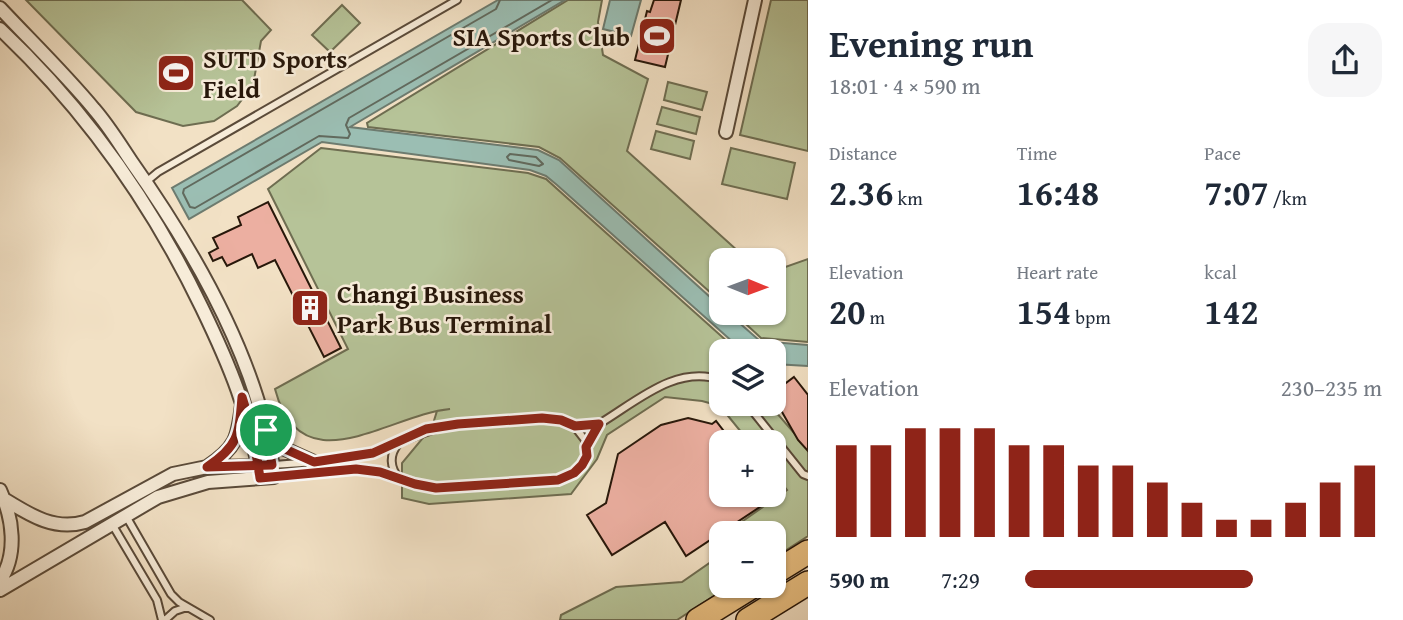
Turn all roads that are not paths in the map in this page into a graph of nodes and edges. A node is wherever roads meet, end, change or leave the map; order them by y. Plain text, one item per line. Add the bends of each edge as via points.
1 (436, 0) edge
2 (457, 0) edge
3 (755, 0) edge
4 (0, 8) edge
5 (442, 9) junction
6 (0, 29) edge
7 (726, 132) dead end
8 (146, 182) junction
9 (709, 377) edge
10 (242, 397) junction
11 (757, 416) edge
12 (599, 424) junction
13 (575, 426) junction
14 (266, 430) junction
15 (399, 442) junction
16 (586, 447) junction
17 (314, 462) junction
18 (207, 467) junction
19 (266, 472) junction
20 (805, 475) edge
21 (400, 479) junction
22 (2, 494) edge
23 (126, 516) junction
24 (112, 524) junction
25 (808, 552) edge
26 (786, 566) edge
27 (0, 581) edge
28 (808, 583) edge
29 (0, 590) edge
30 (734, 598) edge
31 (188, 607) junction
32 (163, 620) edge
33 (209, 620) edge
34 (698, 620) edge
35 (748, 620) edge

1 - 5 lane
2 - 5 lane
3 - 7 street
4 - 8 street via 95,110
5 - 8 lane
6 - 10 street via 86,118 141,196 176,256
8 - 14 street via 207,284 240,355
9 - 12 lane via 699,374 671,380
10 - 18 street via 234,444
10 - 19 street
11 - 20 lane
12 - 13 lane
12 - 16 lane
13 - 15 lane via 542,418 498,420 426,429
13 - 16 lane
14 - 17 street via 285,449
14 - 19 street
15 - 17 lane via 351,458
15 - 21 lane via 391,456 393,471
16 - 21 lane via 582,465 558,480 436,488
17 - 19 lane
18 - 19 street
18 - 22 street via 173,474 85,522 59,526 28,514
19 - 21 lane via 356,469
19 - 23 street via 179,489
22 - 27 street via 12,535
23 - 24 street
23 - 31 lane via 171,594
24 - 29 street
24 - 32 lane via 157,600
25 - 26 highway
28 - 35 highway
30 - 34 highway
31 - 32 lane
31 - 33 lane

